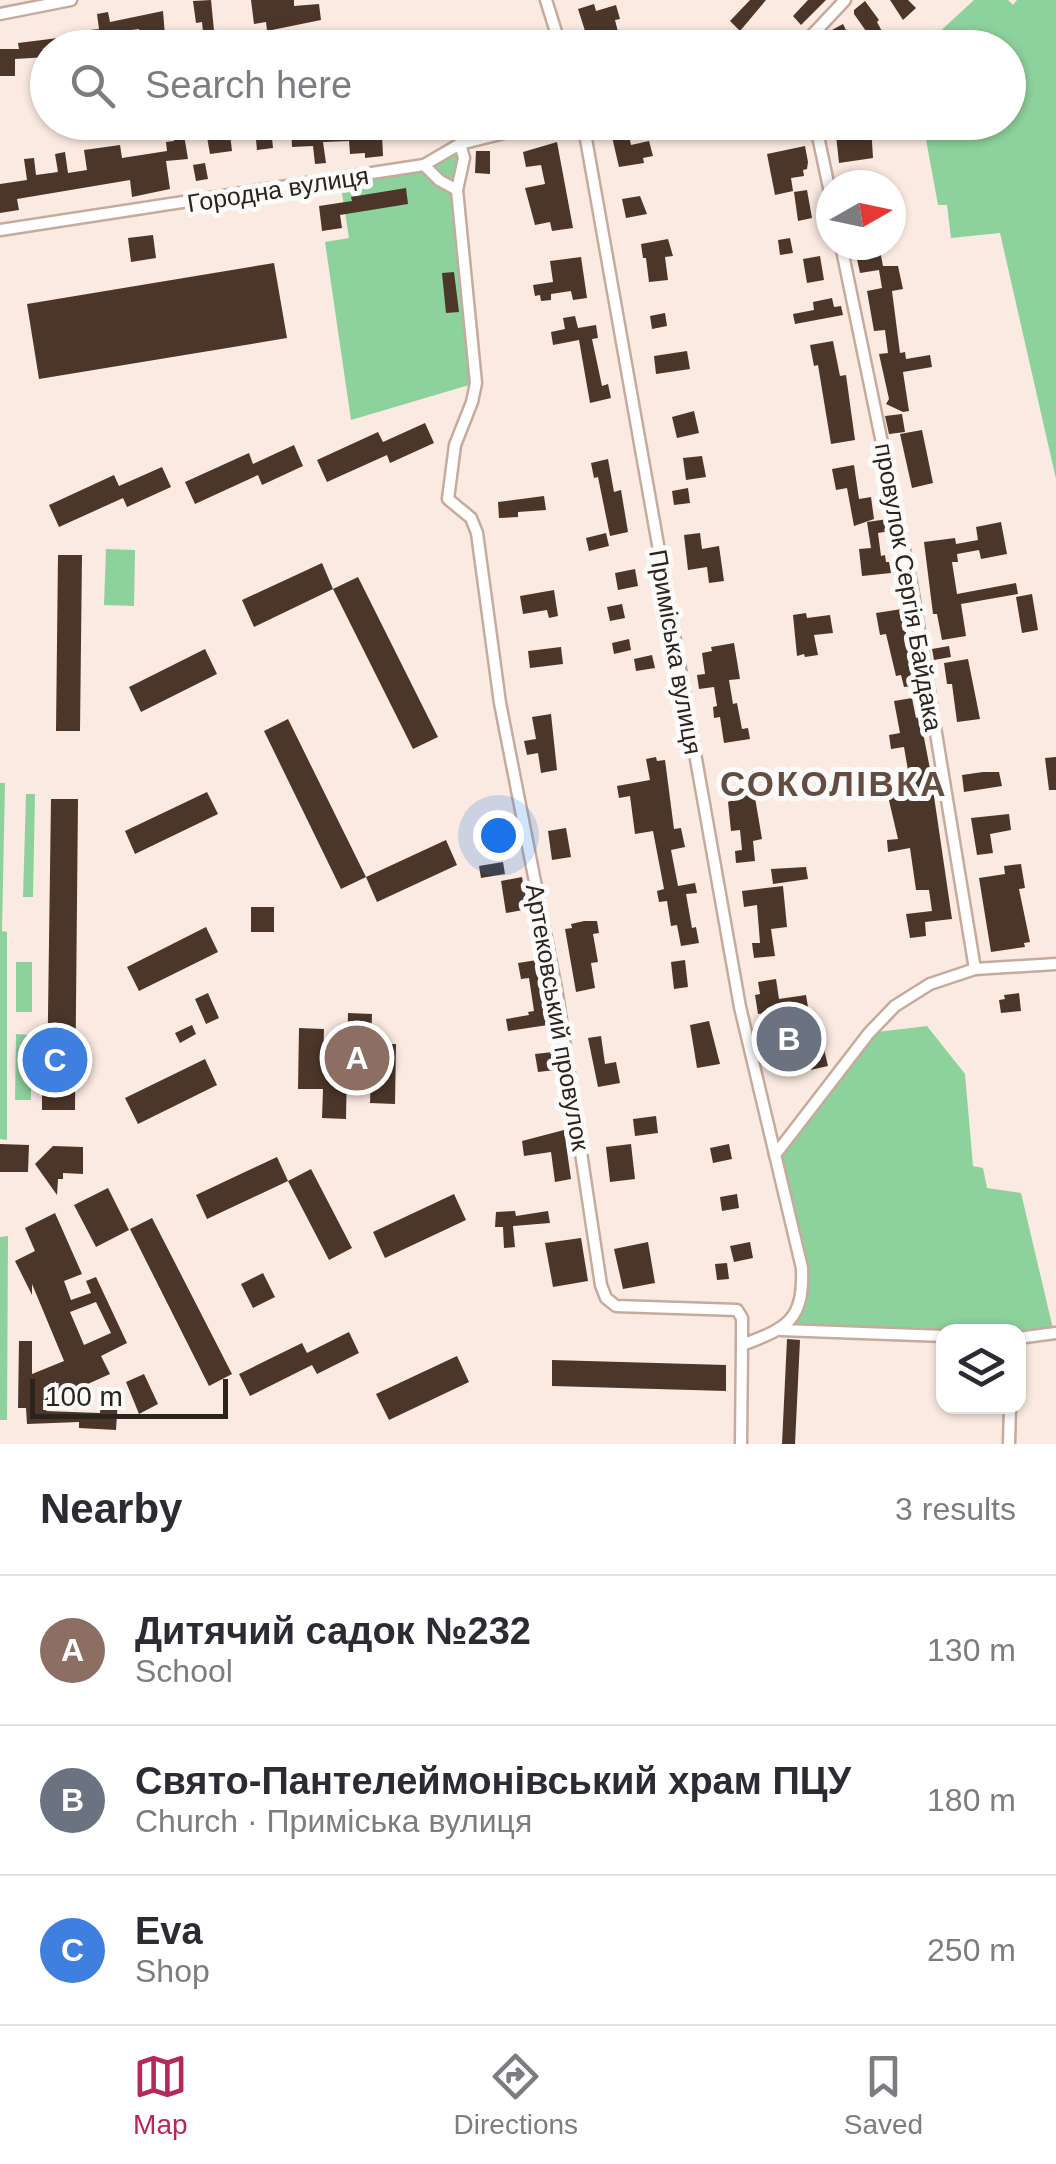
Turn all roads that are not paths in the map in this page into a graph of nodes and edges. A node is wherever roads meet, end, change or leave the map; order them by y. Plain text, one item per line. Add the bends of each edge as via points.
1 (71, 0) edge
2 (546, 0) edge
3 (845, 0) edge
4 (0, 14) edge
5 (555, 30) edge
6 (817, 30) edge
7 (476, 140) edge
8 (587, 140) edge
9 (819, 140) edge
10 (460, 144) junction
11 (424, 166) junction
12 (825, 170) edge
13 (457, 190) junction
14 (0, 230) edge
15 (844, 260) edge
16 (1056, 964) edge
17 (976, 970) junction
18 (775, 1154) junction
19 (781, 1330) junction
20 (1056, 1333) edge
21 (936, 1336) edge
22 (1026, 1337) edge
23 (742, 1344) junction
24 (1010, 1414) edge
25 (741, 1444) edge
26 (1010, 1444) edge

1 - 4 street
2 - 5 street
3 - 6 street
7 - 10 street, Городна вулиця
8 - 18 street, Приміська вулиця via 733,968
9 - 12 street
10 - 11 street, Городна вулиця
10 - 13 street, Артековський провулок
11 - 13 street
11 - 14 street, Городна вулиця
13 - 23 street, Артековський провулок via 476,383 455,444 448,499 477,533 500,703 557,994 602,1285 616,1306 729,1308 742,1318
15 - 17 street, провулок Сергія Байдака via 912,588
16 - 17 street
17 - 18 street via 930,984 895,1006
18 - 19 street, Приміська вулиця via 802,1268 799,1305
19 - 21 street
19 - 23 street
20 - 22 street
23 - 25 street
24 - 26 street

